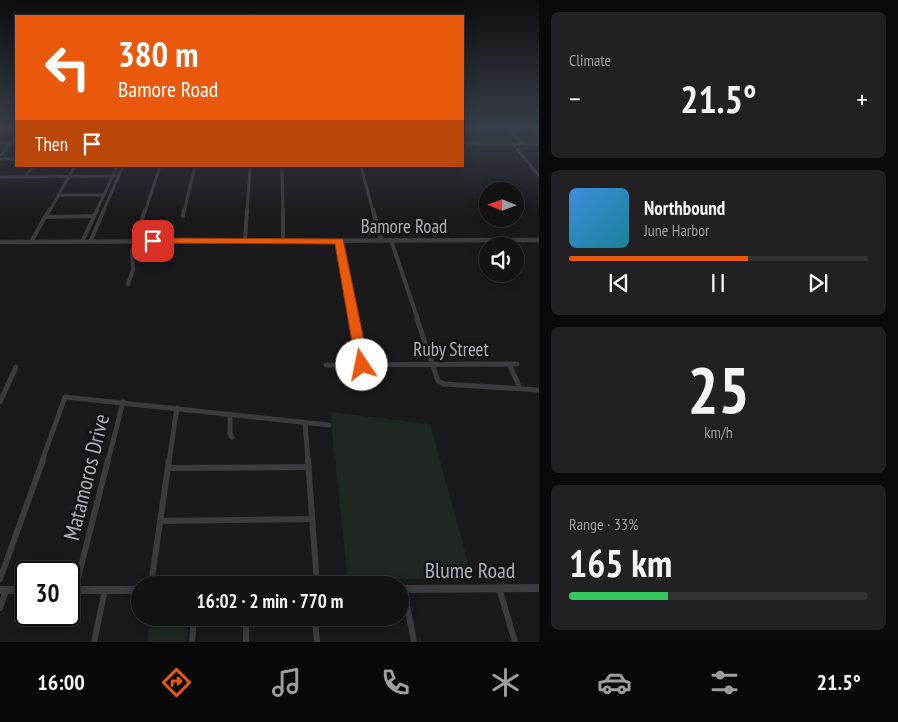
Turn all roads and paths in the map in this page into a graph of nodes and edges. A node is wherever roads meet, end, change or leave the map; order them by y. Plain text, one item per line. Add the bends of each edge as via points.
1 (0, 157) edge
2 (523, 157) edge
3 (15, 159) edge
4 (32, 167) edge
5 (74, 167) edge
6 (116, 167) edge
7 (123, 167) edge
8 (160, 167) edge
9 (195, 167) edge
10 (250, 167) edge
11 (282, 167) edge
12 (361, 167) edge
13 (0, 176) edge
14 (26, 176) junction
15 (69, 176) junction
16 (112, 176) junction
17 (119, 176) junction
18 (539, 177) edge
19 (58, 195) junction
20 (104, 195) junction
21 (94, 216) junction
22 (183, 216) dead end
23 (46, 217) junction
24 (381, 240) junction
25 (391, 240) junction
26 (539, 240) edge
27 (135, 241) junction
28 (245, 241) junction
29 (283, 241) junction
30 (340, 241) junction
31 (0, 242) edge
32 (31, 242) junction
33 (82, 242) junction
34 (90, 242) junction
35 (128, 284) dead end
36 (431, 364) junction
37 (509, 364) junction
38 (517, 364) dead end
39 (326, 365) dead end
40 (362, 365) junction
41 (16, 367) dead end
42 (520, 388) junction
43 (539, 390) edge
44 (0, 402) edge
45 (123, 402) junction
46 (177, 408) junction
47 (230, 414) junction
48 (305, 422) junction
49 (329, 425) dead end
50 (232, 437) dead end
51 (308, 467) junction
52 (168, 468) junction
53 (312, 519) junction
54 (160, 521) junction
55 (80, 561) edge
56 (152, 576) edge
57 (316, 576) edge
58 (0, 579) edge
59 (498, 588) junction
60 (539, 588) edge
61 (409, 589) edge
62 (3, 590) edge
63 (80, 590) edge
64 (105, 590) junction
65 (131, 590) edge
66 (0, 608) edge
67 (409, 620) edge
68 (193, 626) edge
69 (246, 626) edge
70 (315, 626) edge
71 (94, 642) edge
72 (192, 642) edge
73 (246, 642) edge
74 (316, 642) edge
75 (414, 642) edge
76 (515, 642) edge

1 - 3 street
2 - 18 street
4 - 14 street
5 - 15 street
6 - 16 street
7 - 17 street
8 - 27 street
9 - 22 street
10 - 28 street
11 - 29 street
12 - 24 street
13 - 14 street
14 - 15 street
15 - 16 street
15 - 19 street
16 - 17 street
16 - 20 street
17 - 34 street
19 - 20 street
19 - 23 street
20 - 21 street
21 - 23 street
21 - 33 street
23 - 32 street
24 - 25 street, Bamore Road
24 - 30 street, Bamore Road
25 - 26 street, Bamore Road
25 - 36 street
27 - 28 street, Bamore Road
27 - 34 street, Bamore Road
27 - 35 street via 133,270
28 - 29 street, Bamore Road
29 - 30 street, Bamore Road
30 - 40 street
31 - 32 street, Bamore Road
32 - 33 street, Bamore Road
33 - 34 street, Bamore Road
36 - 37 street, Ruby Street
36 - 40 street, Ruby Street
36 - 42 street via 438,381 444,384
37 - 38 street, Ruby Street
37 - 42 street
39 - 40 street, Ruby Street
41 - 44 street
42 - 43 street
45 - 46 street
45 - 55 street, Matamoros Drive
45 - 58 street via 65,397
46 - 47 street
46 - 52 street
47 - 48 street
47 - 50 street
48 - 49 street
48 - 51 street
51 - 52 street
51 - 53 street
52 - 54 street
53 - 54 street
53 - 57 street
54 - 56 street
59 - 60 street, Blume Road
59 - 61 street, Blume Road
59 - 76 street
62 - 66 street
63 - 64 street
64 - 65 street
64 - 71 street
67 - 75 street
68 - 72 street
69 - 73 street
70 - 74 street

